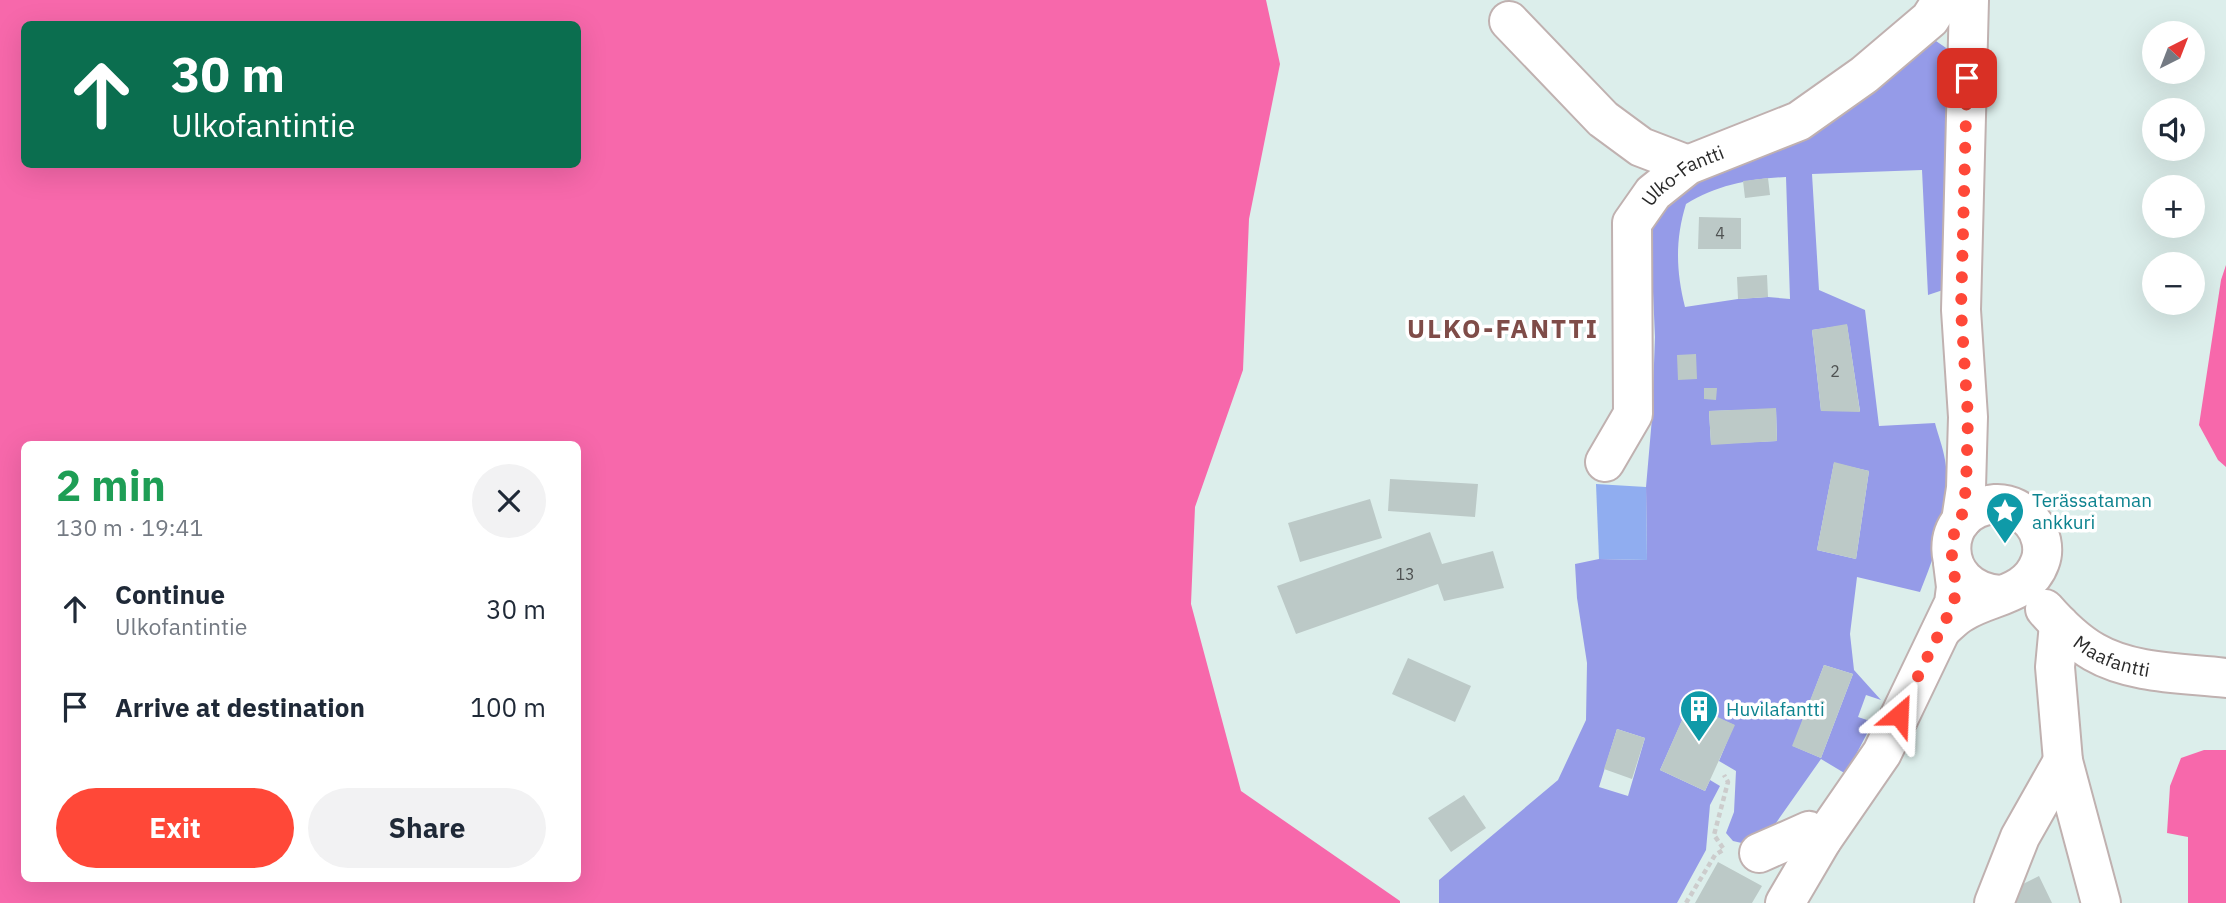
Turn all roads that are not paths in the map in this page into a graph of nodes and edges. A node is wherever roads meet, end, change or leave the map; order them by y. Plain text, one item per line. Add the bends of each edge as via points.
1 (1942, 0) edge
2 (1969, 0) edge
3 (1509, 21) dead end
4 (1688, 165) junction
5 (1968, 417) junction
6 (1605, 462) dead end
7 (2015, 508) junction
8 (1961, 521) junction
9 (1954, 563) junction
10 (2011, 591) junction
11 (2059, 624) junction
12 (1942, 628) junction
13 (2226, 678) edge
14 (2063, 761) junction
15 (1822, 840) junction
16 (1741, 851) road end
17 (1784, 903) edge
18 (1994, 903) edge
19 (2101, 903) edge

1 - 4 street, Ulko-Fantti via 1930,19 1893,51 1799,121
2 - 5 street via 1945,312
3 - 4 street via 1602,119 1642,147
4 - 6 street, Ulko-Fantti via 1653,193 1632,223 1633,414
5 - 7 street via 1979,453
5 - 8 street
7 - 8 street via 1986,505
7 - 10 street via 2037,527 2042,557 2037,571
8 - 9 street via 1951,548
9 - 10 street via 1960,577 1985,594
9 - 12 street via 1954,603
10 - 11 street, Maafantti
10 - 12 street via 1963,612
11 - 13 street, Maafantti via 2095,652 2140,668
11 - 14 street via 2055,667
12 - 15 street via 1882,753
14 - 18 street via 2020,838
14 - 19 street
15 - 16 street via 1809,831
15 - 17 street

